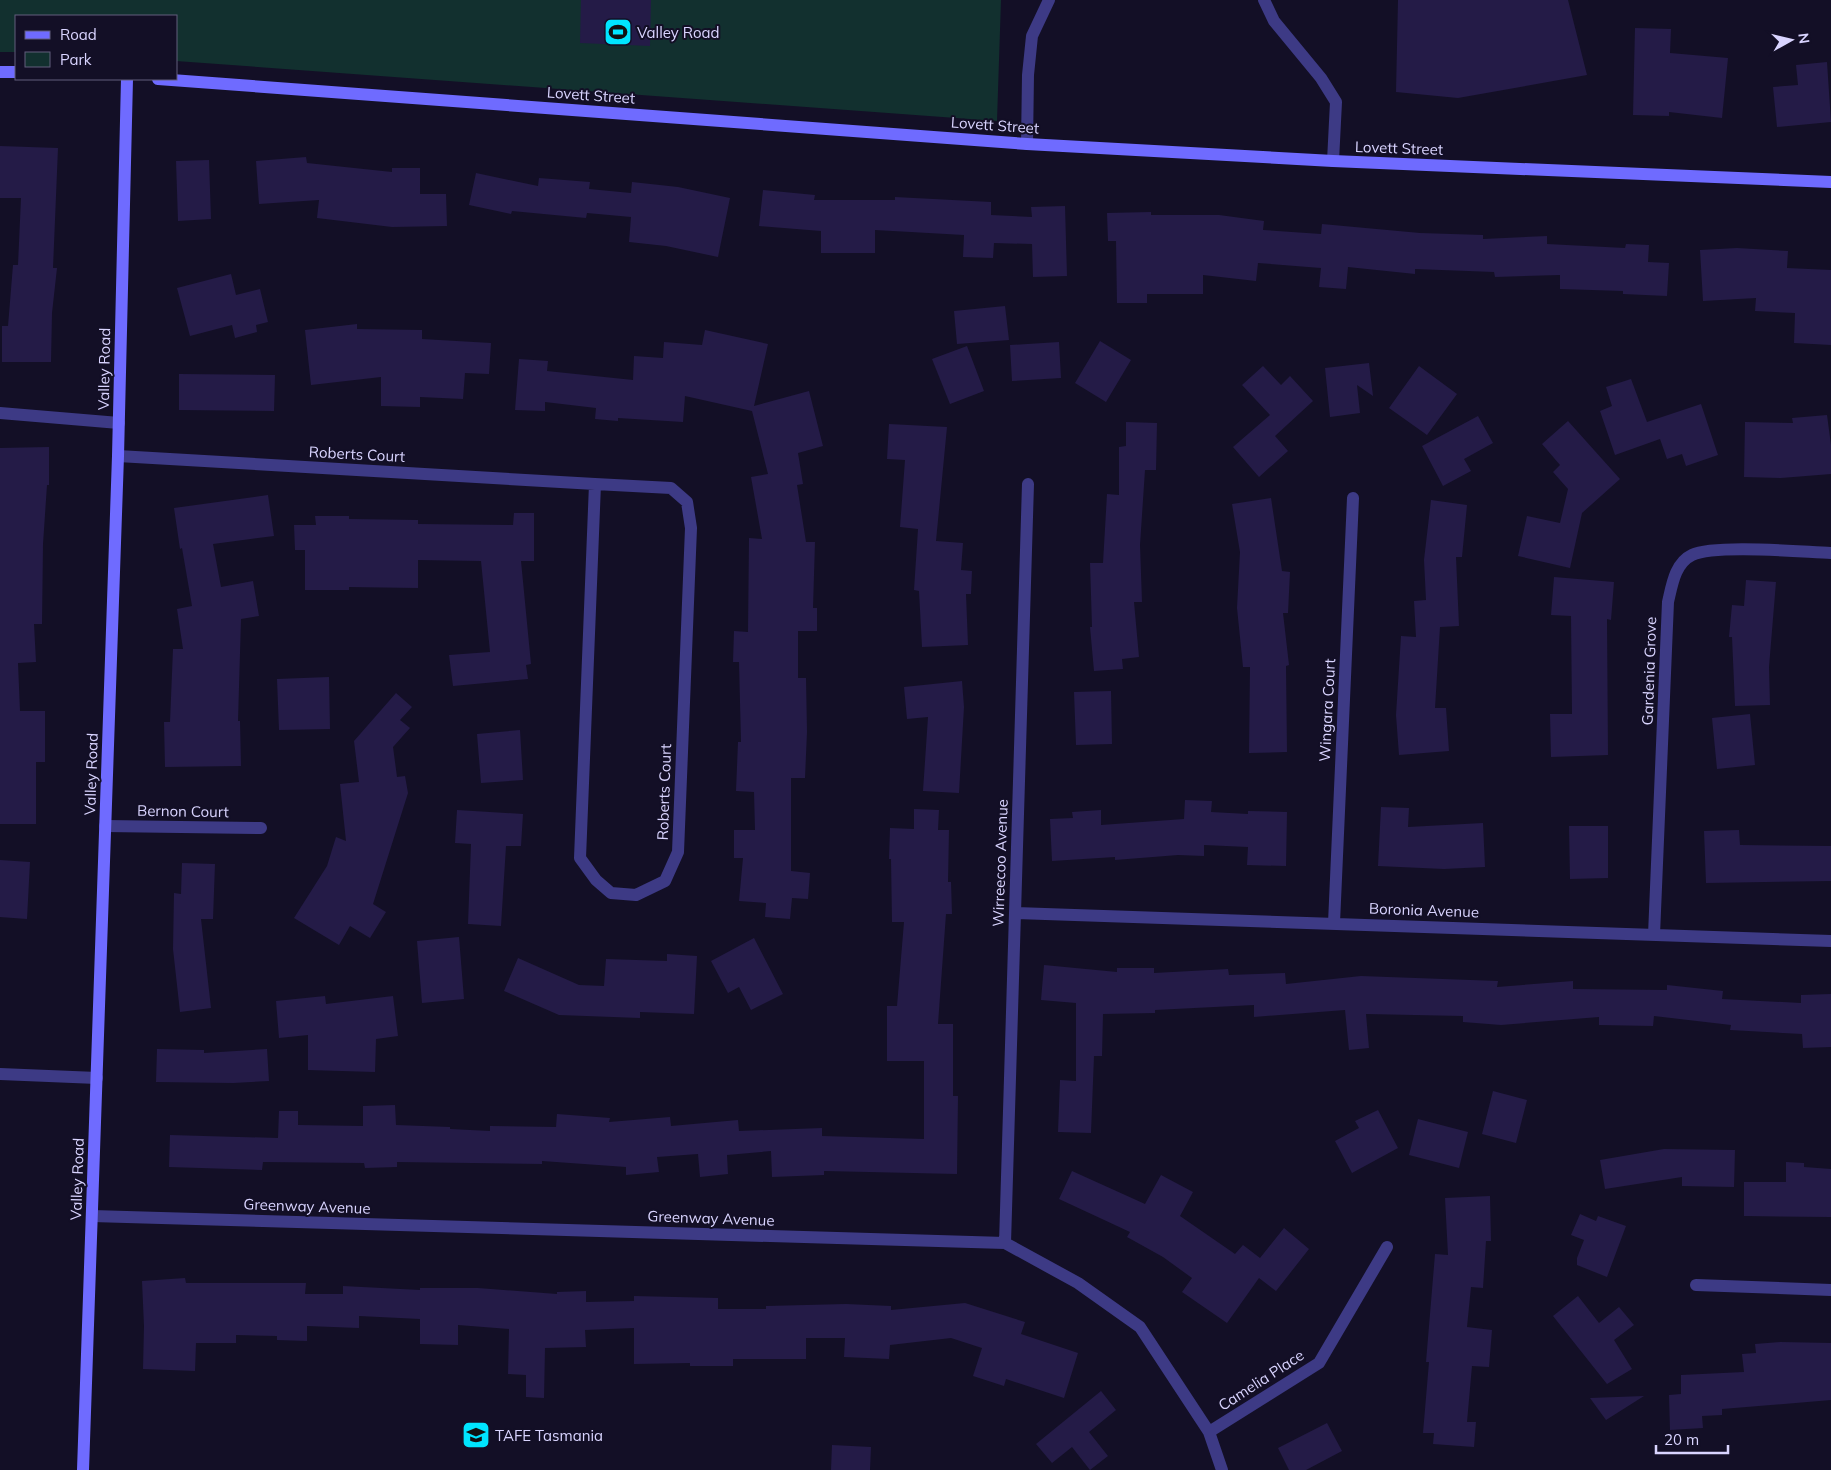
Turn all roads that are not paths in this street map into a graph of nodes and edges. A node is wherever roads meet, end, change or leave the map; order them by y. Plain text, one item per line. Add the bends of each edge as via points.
1 (1049, 0) edge
2 (1264, 0) edge
3 (0, 72) edge
4 (15, 72) edge
5 (126, 80) edge
6 (171, 80) edge
7 (1027, 144) junction
8 (1333, 161) junction
9 (1831, 182) edge
10 (0, 413) edge
11 (119, 423) junction
12 (118, 456) junction
13 (594, 484) junction
14 (1028, 484) dead end
15 (1353, 498) dead end
16 (1831, 553) edge
17 (106, 826) junction
18 (261, 828) dead end
19 (1015, 913) junction
20 (1334, 923) junction
21 (1654, 935) junction
22 (1831, 942) edge
23 (0, 1074) edge
24 (97, 1078) junction
25 (92, 1216) junction
26 (1005, 1243) junction
27 (1387, 1248) dead end
28 (1696, 1285) dead end
29 (1831, 1290) edge
30 (1209, 1432) junction
31 (83, 1470) edge
32 (1222, 1470) edge

1 - 7 street via 1032,36
2 - 8 street via 1274,20 1321,78 1336,102
3 - 4 street
5 - 11 street, Valley Road
6 - 7 street, Lovett Street
7 - 8 street, Lovett Street
8 - 9 street, Lovett Street
10 - 11 street
11 - 12 street, Valley Road
12 - 13 street, Roberts Court
12 - 17 street, Valley Road
13 - 13 street, Roberts Court via 580,858 596,880 611,893 636,895 664,881 678,852 691,528 687,502 671,488
14 - 19 street, Wirreecoo Avenue
15 - 20 street, Wingara Court
16 - 21 street, Gardenia Grove via 1716,550 1691,555 1674,573 1668,602
17 - 18 street, Bernon Court
17 - 24 street, Valley Road
19 - 20 street, Boronia Avenue
19 - 26 street, Wirreecoo Avenue
20 - 21 street, Boronia Avenue
21 - 22 street, Boronia Avenue
23 - 24 street
24 - 25 street, Valley Road
25 - 26 street, Greenway Avenue
25 - 31 street, Valley Road
26 - 30 street, Greenway Avenue via 1078,1283 1140,1327
27 - 30 street, Camelia Place via 1319,1363
28 - 29 street
30 - 32 street, Greenway Avenue

